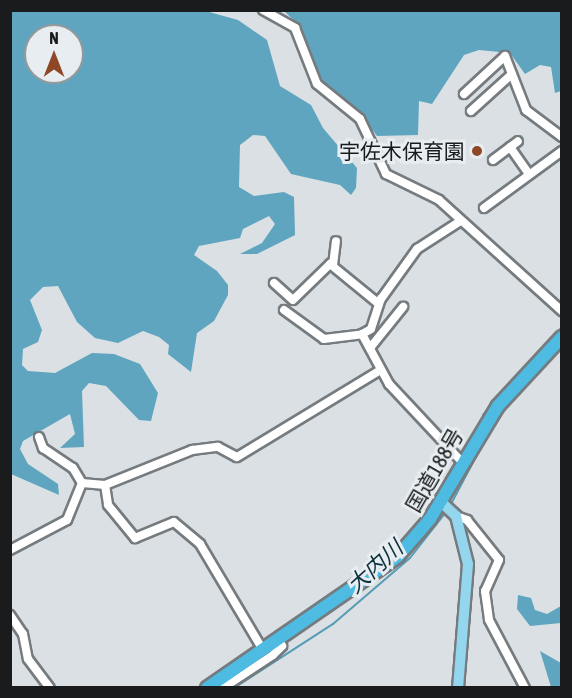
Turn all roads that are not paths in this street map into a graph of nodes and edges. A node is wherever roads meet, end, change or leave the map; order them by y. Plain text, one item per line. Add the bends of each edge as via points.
1 (263, 10) edge
2 (512, 74) junction
3 (464, 94) dead end
4 (471, 111) dead end
5 (561, 137) edge
6 (518, 141) dead end
7 (510, 147) junction
8 (561, 151) edge
9 (493, 160) dead end
10 (529, 174) junction
11 (484, 208) dead end
12 (459, 222) junction
13 (336, 241) dead end
14 (333, 265) junction
15 (274, 284) dead end
16 (380, 304) junction
17 (404, 307) dead end
18 (284, 310) dead end
19 (561, 311) edge
20 (362, 334) junction
21 (561, 337) edge
22 (370, 348) junction
23 (380, 371) junction
24 (39, 437) dead end
25 (462, 462) junction
26 (82, 483) junction
27 (105, 485) junction
28 (448, 508) junction
29 (10, 550) edge
30 (10, 615) edge
31 (278, 639) junction
32 (263, 650) junction
33 (50, 687) edge
34 (207, 687) edge
35 (223, 687) edge
36 (458, 687) edge
37 (525, 687) edge

1 - 12 street via 295,28 317,84 360,118 386,174 434,196
2 - 3 street via 505,56
2 - 4 street
2 - 5 street via 526,110
6 - 7 street
7 - 9 street
7 - 10 street
8 - 10 street
10 - 11 street
12 - 16 street via 417,249
12 - 19 street
13 - 14 street
14 - 15 street via 293,300
14 - 16 street
16 - 20 street via 371,329
17 - 22 street
18 - 20 street via 324,339
20 - 22 street
21 - 25 highway, 国道188号 via 498,406
22 - 23 street
23 - 25 street
23 - 27 street via 237,457 218,447 192,450
24 - 26 street via 43,448 73,468
25 - 28 highway, 国道188号
26 - 27 street
26 - 29 street via 67,520
27 - 32 street via 108,506 135,538 174,522 200,544
28 - 31 highway, 国道188号 via 398,556
28 - 36 main road via 469,574
28 - 37 street via 467,520 499,560 485,591 489,620
30 - 33 street via 23,633 28,659
31 - 32 highway, 国道188号
31 - 35 street via 282,646 273,655
32 - 34 highway, 国道188号

